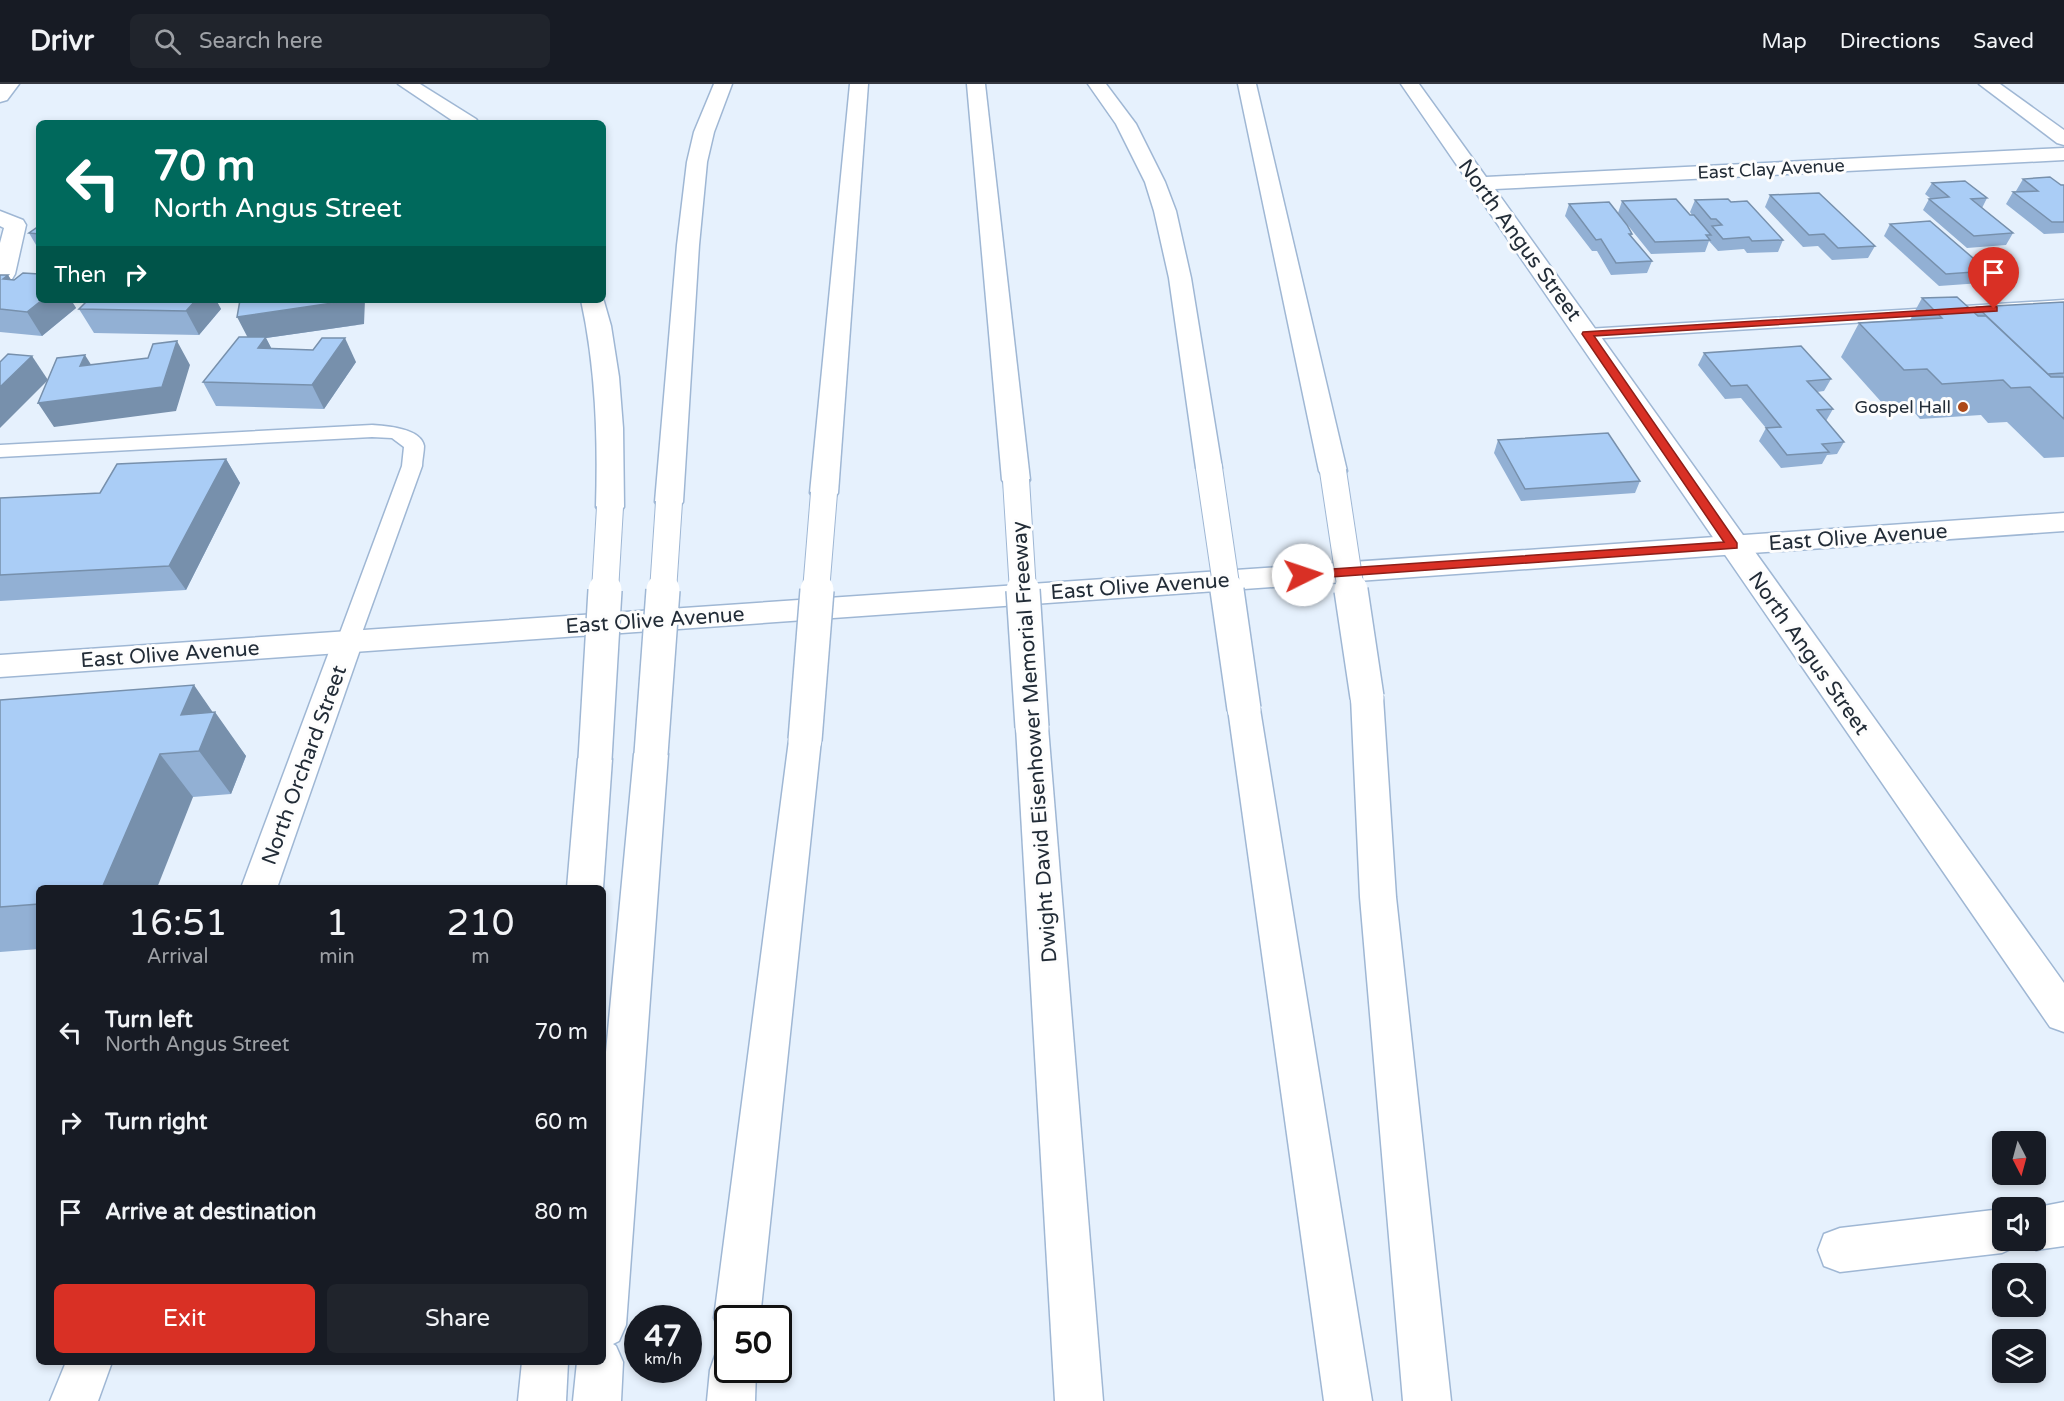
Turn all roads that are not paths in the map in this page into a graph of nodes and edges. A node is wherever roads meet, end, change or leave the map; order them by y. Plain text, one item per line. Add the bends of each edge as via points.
1 (10, 84) edge
2 (407, 84) edge
3 (723, 84) edge
4 (859, 84) edge
5 (976, 84) edge
6 (1097, 84) edge
7 (1247, 84) edge
8 (1410, 84) edge
9 (1988, 84) edge
10 (0, 96) edge
11 (464, 120) edge
12 (2064, 139) edge
13 (2064, 154) edge
14 (1478, 184) junction
15 (0, 217) edge
16 (0, 275) edge
17 (594, 303) edge
18 (2064, 305) edge
19 (1587, 334) junction
20 (0, 451) edge
21 (2064, 522) edge
22 (1733, 545) junction
23 (348, 641) junction
24 (0, 666) edge
25 (261, 885) edge
26 (585, 885) edge
27 (2064, 1015) edge
28 (2064, 1224) edge
29 (2046, 1227) edge
30 (1992, 1232) edge
31 (1840, 1250) dead end
32 (606, 1289) edge
33 (739, 1305) edge
34 (87, 1365) edge
35 (545, 1365) edge
36 (600, 1365) edge
37 (732, 1383) edge
38 (75, 1401) edge
39 (542, 1401) edge
40 (597, 1401) edge
41 (731, 1401) edge
42 (1079, 1401) edge
43 (1348, 1401) edge
44 (1427, 1401) edge

1 - 10 main road
2 - 11 main road
3 - 32 main road, bridge via 697,162 688,245
4 - 33 main road, bridge via 805,740
5 - 42 main road, Dwight David Eisenhower Memorial Freeway, bridge via 1016,480
6 - 43 main road, bridge via 1126,124 1155,182 1174,241
7 - 44 main road, bridge via 1333,471 1367,697 1378,897
8 - 14 main road, North Angus Street
9 - 12 main road
13 - 14 main road, East Clay Avenue
14 - 19 main road, North Angus Street
15 - 16 main road via 15,225 4,274
17 - 26 main road, bridge via 608,376 610,507
18 - 19 lane
19 - 22 main road, North Angus Street
20 - 23 lane via 372,431 397,433 414,445 412,466
21 - 22 main road, East Olive Avenue
22 - 23 main road, East Olive Avenue
22 - 27 main road, North Angus Street
23 - 24 main road, East Olive Avenue
23 - 25 main road, North Orchard Street
28 - 29 main road
30 - 31 main road
34 - 38 main road
35 - 39 main road
36 - 40 main road
37 - 41 main road

